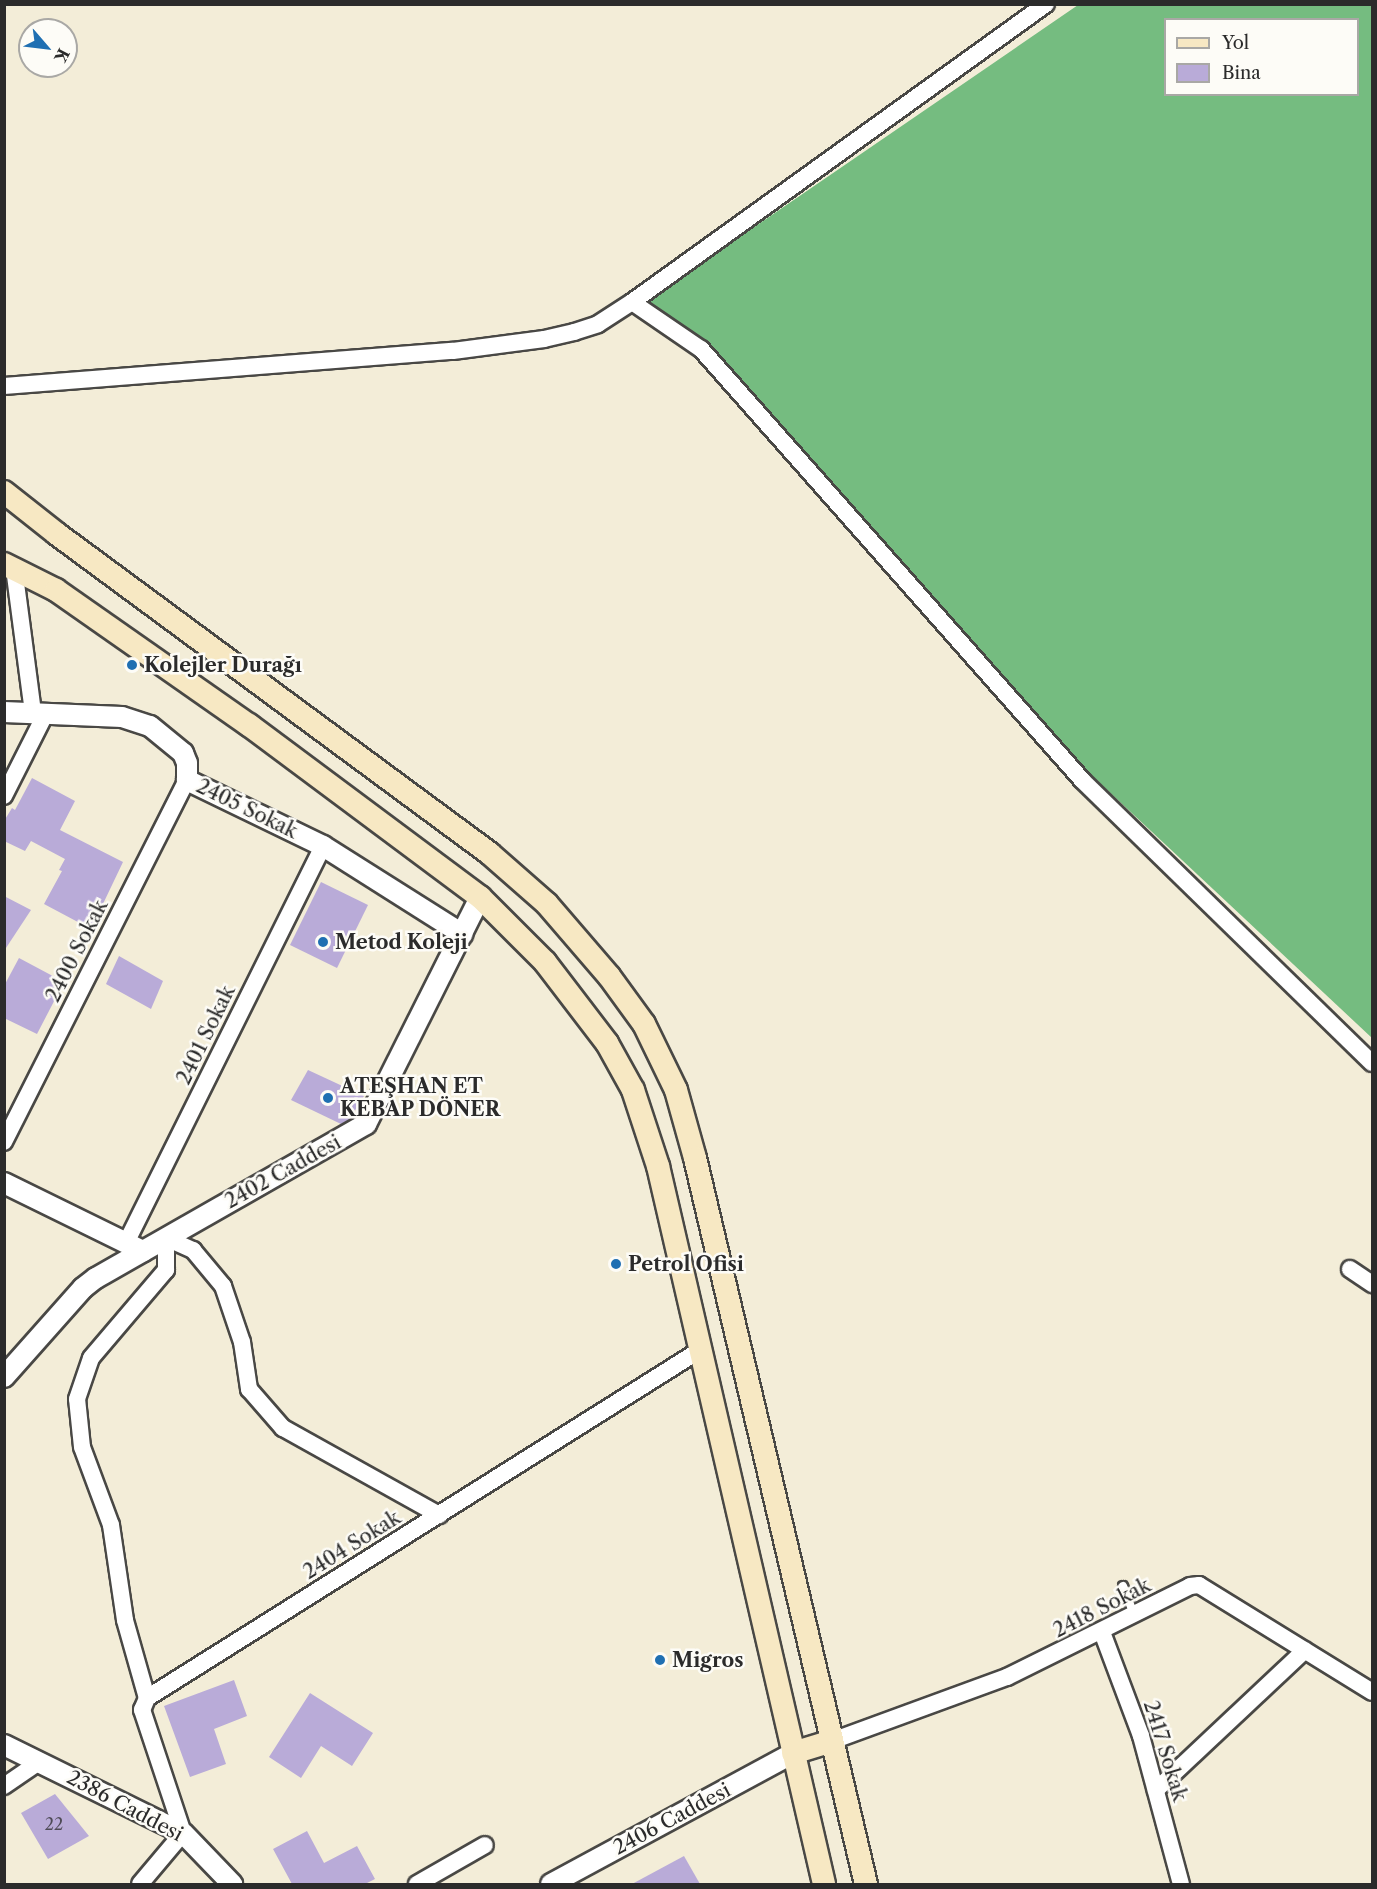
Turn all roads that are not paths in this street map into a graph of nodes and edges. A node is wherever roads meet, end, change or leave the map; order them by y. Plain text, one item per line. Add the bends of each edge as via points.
1 (1046, 4) edge
2 (632, 302) junction
3 (4, 386) edge
4 (4, 492) edge
5 (9, 566) edge
6 (4, 712) edge
7 (40, 712) junction
8 (186, 780) junction
9 (4, 796) edge
10 (323, 846) junction
11 (480, 897) junction
12 (462, 934) junction
13 (1372, 1063) edge
14 (4, 1142) edge
15 (4, 1183) edge
16 (166, 1238) junction
17 (134, 1247) junction
18 (1350, 1269) dead end
19 (1372, 1284) edge
20 (700, 1350) junction
21 (4, 1377) edge
22 (439, 1515) junction
23 (1123, 1586) dead end
24 (1134, 1615) junction
25 (1102, 1632) junction
26 (1305, 1650) junction
27 (1372, 1692) edge
28 (147, 1698) junction
29 (832, 1741) junction
30 (4, 1745) edge
31 (793, 1753) junction
32 (39, 1762) junction
33 (4, 1786) edge
34 (1156, 1790) junction
35 (183, 1833) junction
36 (485, 1845) dead end
37 (140, 1884) edge
38 (232, 1884) edge
39 (417, 1884) edge
40 (551, 1884) edge
41 (824, 1884) edge
42 (866, 1884) edge
43 (1181, 1884) edge

1 - 2 street
2 - 3 street via 598,324 574,332 498,345
2 - 13 street via 700,349 1082,780
4 - 29 main road via 497,859 547,904 639,1016 676,1089 696,1158
5 - 7 street
5 - 11 main road via 56,590 239,718
6 - 7 street, 2405 Sokak
7 - 8 street, 2405 Sokak via 122,717 150,726 183,753
7 - 9 street
8 - 10 street, 2405 Sokak
8 - 14 street, 2400 Sokak
10 - 12 street, 2405 Sokak
10 - 17 street, 2401 Sokak
11 - 12 street, 2402 Caddesi
11 - 20 main road via 566,986 607,1043 633,1090 657,1167
12 - 16 street, 2402 Caddesi via 366,1124
15 - 17 street
16 - 17 street, 2402 Caddesi
16 - 22 street via 193,1250 223,1286 242,1342 249,1389 283,1428
16 - 28 street via 165,1270 91,1358 77,1399 82,1447 111,1525 125,1620
17 - 21 street, 2402 Caddesi via 83,1288
18 - 19 street
20 - 22 street, 2404 Sokak
20 - 31 main road
22 - 28 street, 2404 Sokak
23 - 24 lane
24 - 25 street, 2418 Sokak
24 - 26 street, 2418 Sokak via 1199,1585
25 - 29 street, 2418 Sokak via 1008,1677
25 - 34 street, 2417 Sokak via 1142,1736
26 - 27 street, 2418 Sokak
26 - 34 street
28 - 35 street via 142,1710
29 - 31 main road
29 - 42 main road
30 - 32 street, 2386 Caddesi
31 - 40 street, 2406 Caddesi
31 - 41 main road
32 - 33 street
32 - 35 street, 2386 Caddesi
34 - 43 street, 2417 Sokak
35 - 37 street
35 - 38 street, 2386 Caddesi
36 - 39 street

